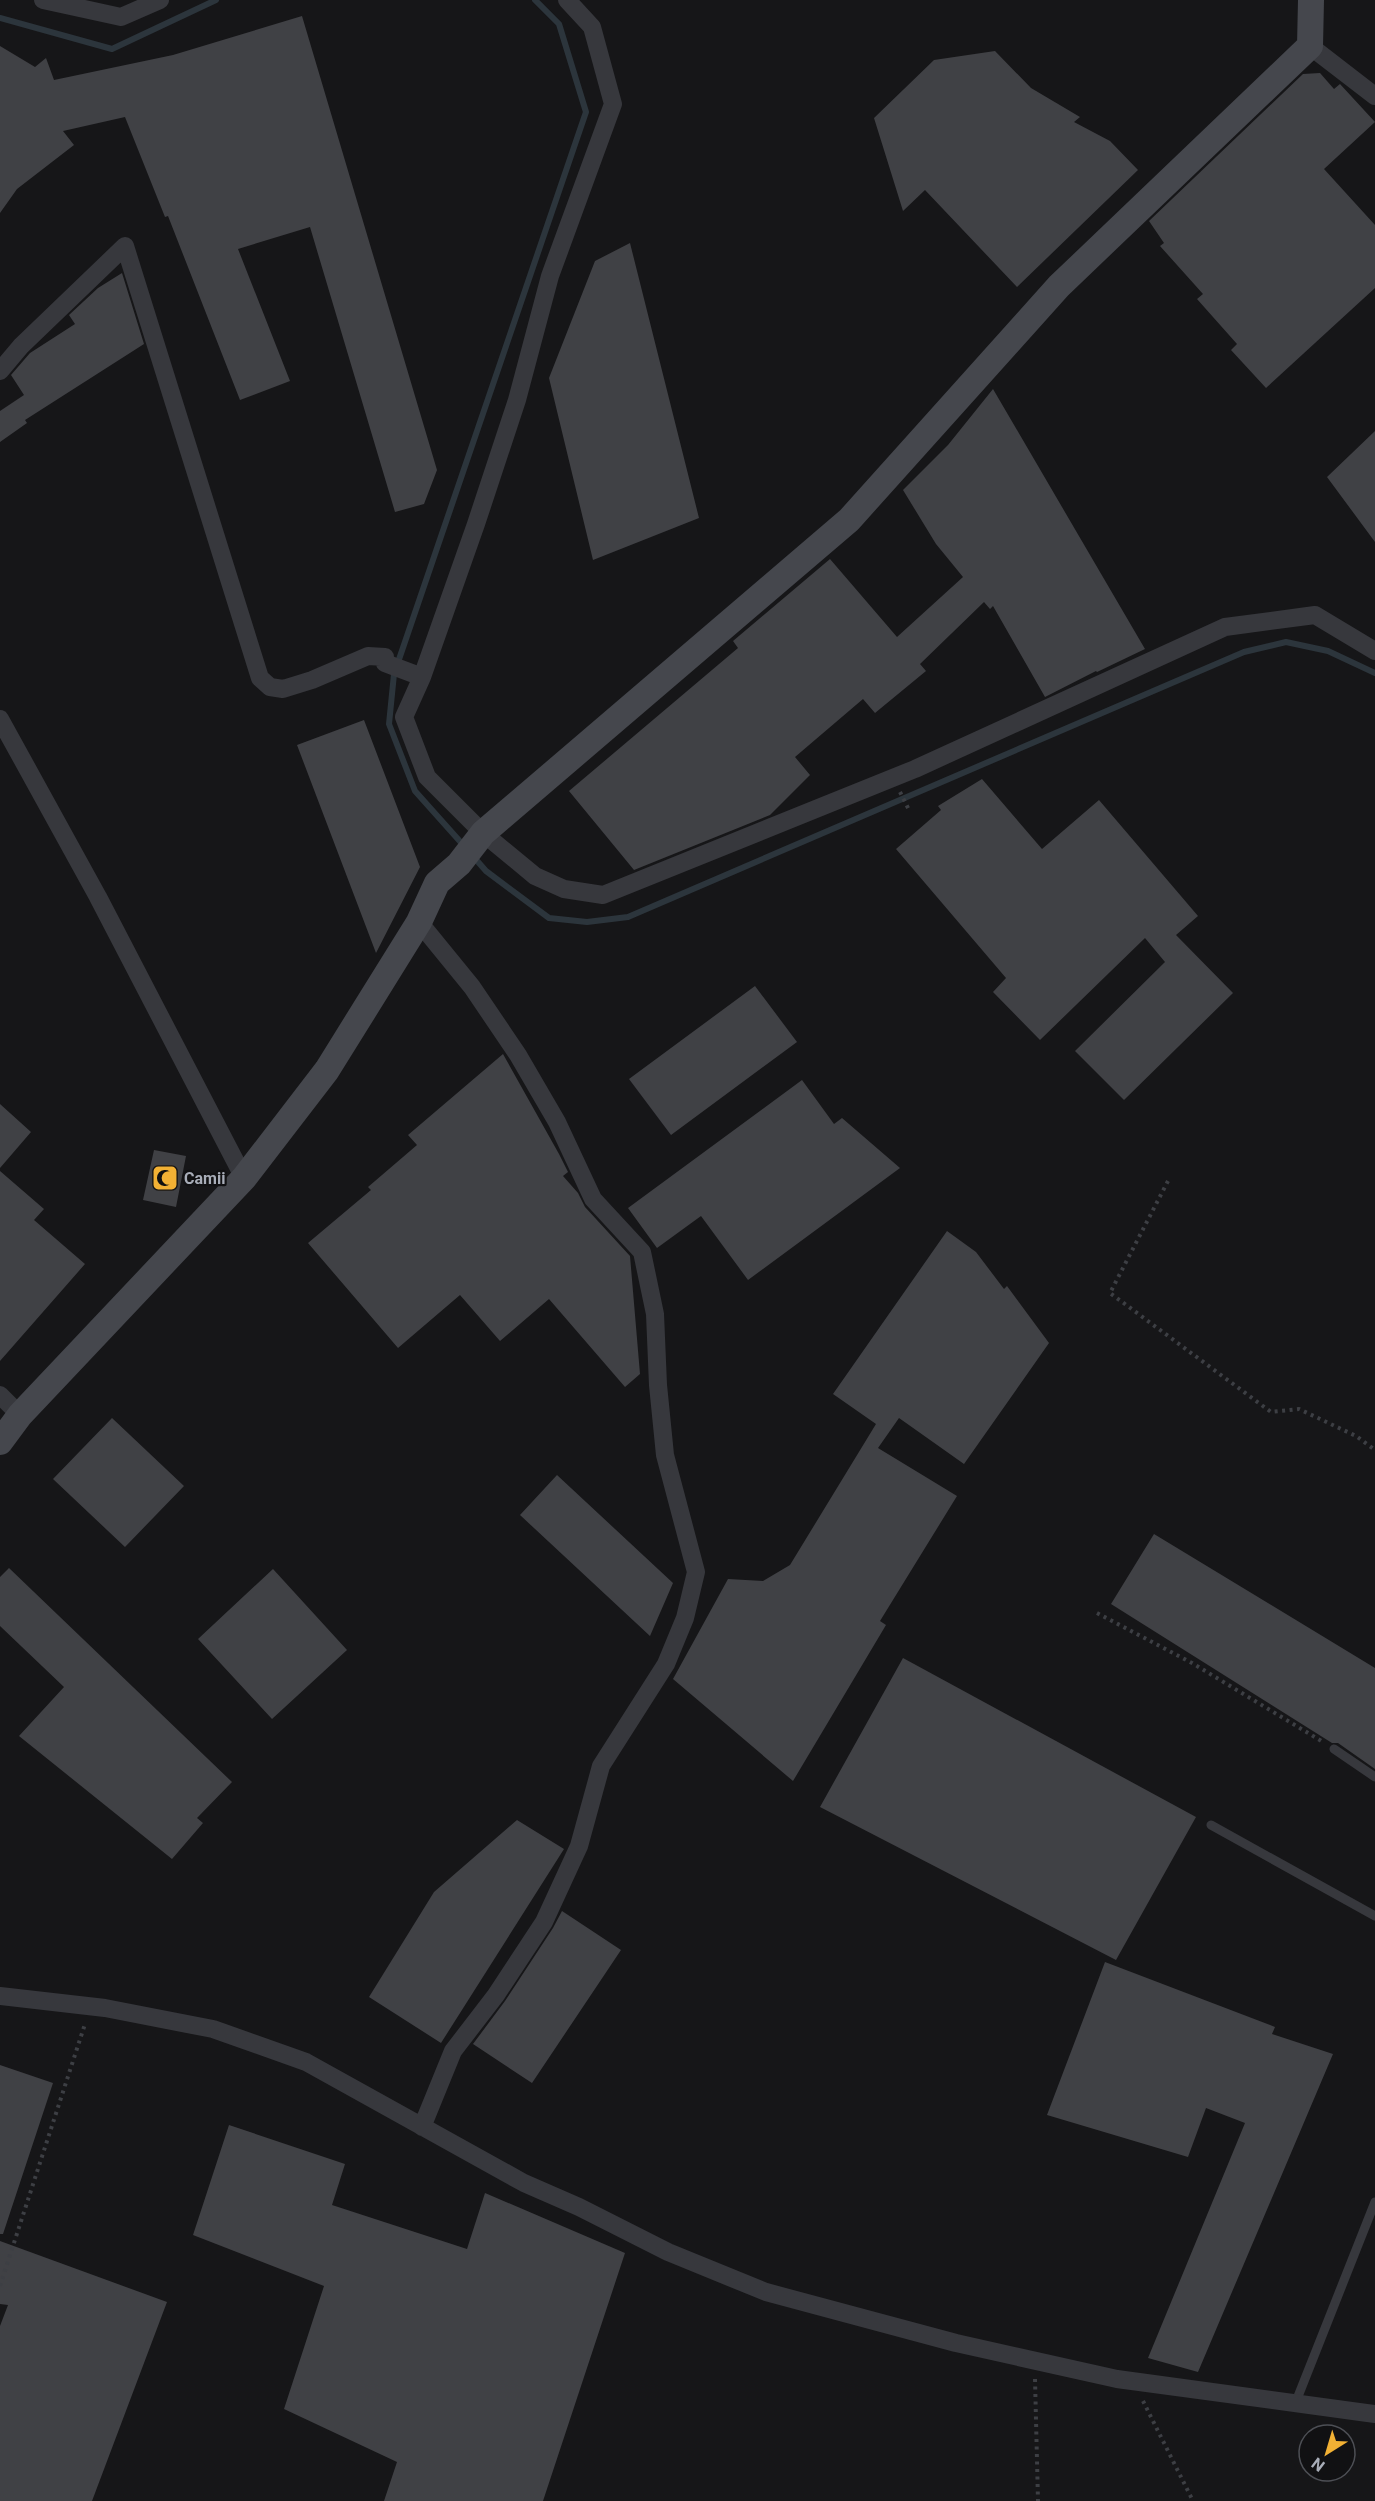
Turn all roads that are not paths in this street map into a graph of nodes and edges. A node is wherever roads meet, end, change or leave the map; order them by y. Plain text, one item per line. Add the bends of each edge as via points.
1 (43, 0) edge
2 (160, 0) edge
3 (567, 0) edge
4 (1311, 0) edge
5 (1310, 46) junction
6 (1375, 96) edge
7 (0, 371) edge
8 (1375, 651) edge
9 (415, 674) junction
10 (0, 719) edge
11 (481, 838) junction
12 (419, 922) junction
13 (244, 1178) junction
14 (0, 1395) edge
15 (20, 1415) junction
16 (0, 1442) edge
17 (1334, 1749) road end
18 (1375, 1777) edge
19 (1211, 1825) dead end
20 (1375, 1916) edge
21 (0, 1996) edge
22 (422, 2127) junction
23 (1375, 2202) edge
24 (1295, 2404) junction
25 (1375, 2414) edge

1 - 2 street via 121,17
3 - 9 street via 592,27 613,104 550,276 517,400
4 - 5 street
5 - 6 street
5 - 11 street via 1059,286 849,520
7 - 9 street via 125,246 260,678 270,687 283,689 368,656 385,657 385,663
8 - 11 street via 1315,615 1225,627 915,769 603,895 564,889 535,876
9 - 11 street via 404,717 427,777
10 - 13 street
11 - 12 street via 437,883
12 - 13 street via 327,1070
12 - 22 street via 472,987 518,1055 557,1122 593,1199 642,1252 655,1314 665,1455 696,1572 685,1618 666,1664 601,1766 579,1846 544,1922 453,2051
13 - 15 street
14 - 15 street
15 - 16 street
17 - 18 lane
19 - 20 lane
21 - 22 street via 91,2007 213,2029 296,2059
22 - 24 street via 524,2183 668,2252 766,2292 956,2343 1133,2381
23 - 24 lane
24 - 25 street

